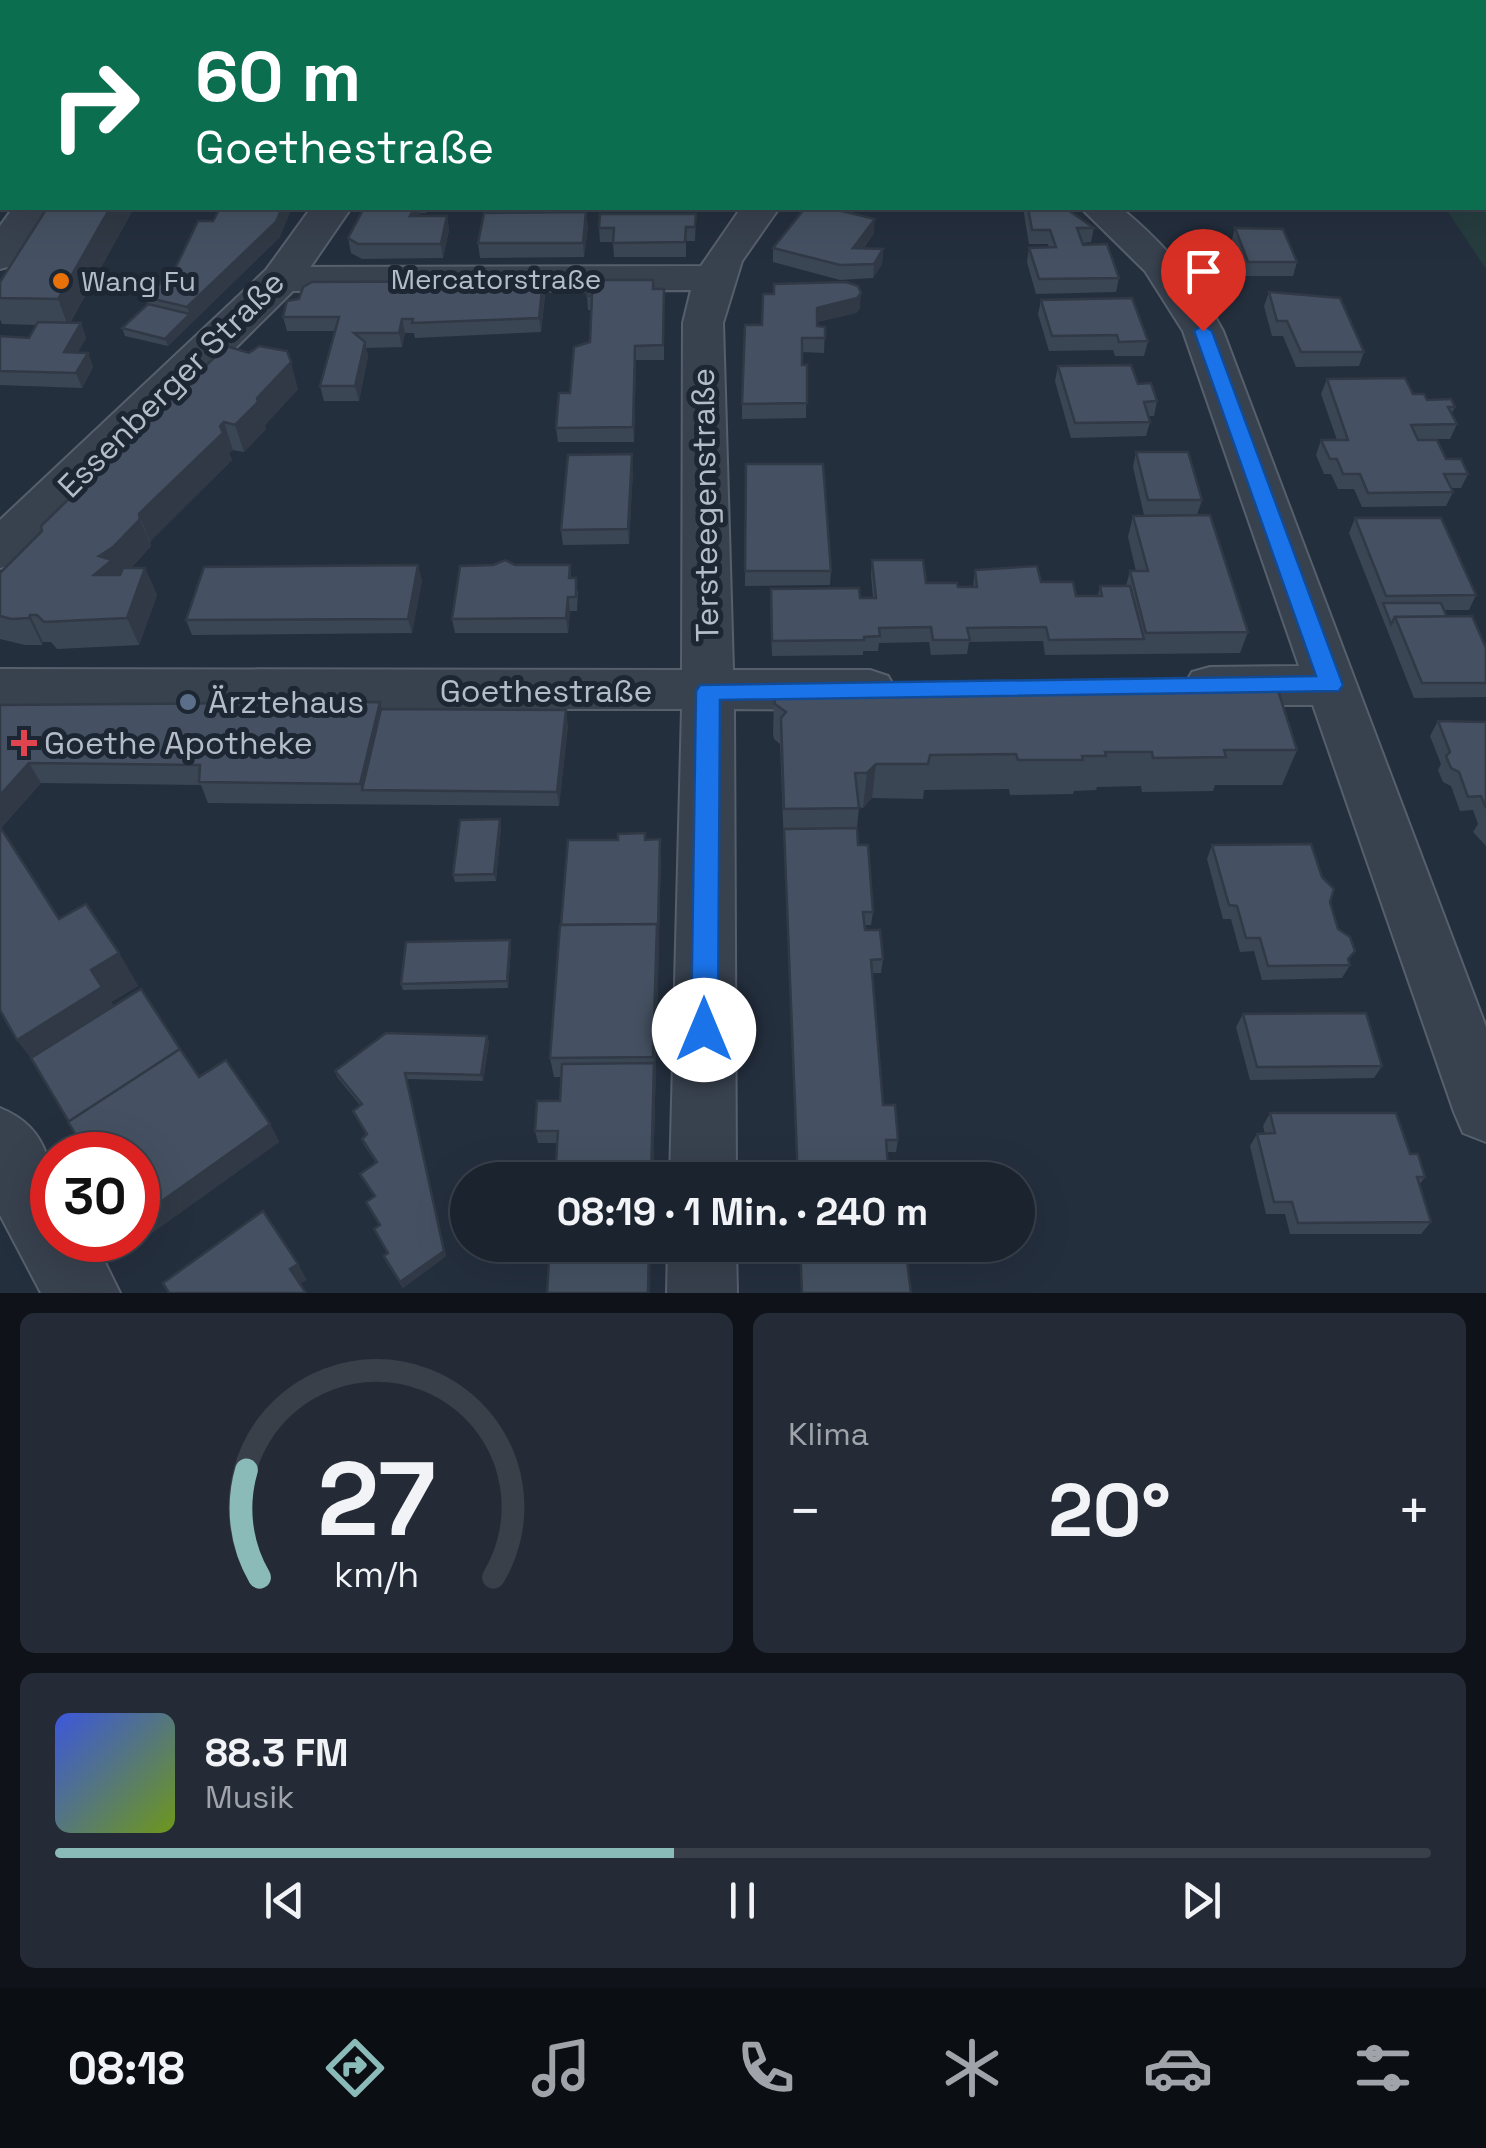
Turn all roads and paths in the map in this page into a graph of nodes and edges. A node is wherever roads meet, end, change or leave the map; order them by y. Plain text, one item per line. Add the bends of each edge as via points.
1 (32, 210) edge
2 (330, 210) edge
3 (760, 210) edge
4 (1100, 210) edge
5 (0, 256) edge
6 (712, 278) junction
7 (282, 280) junction
8 (0, 550) edge
9 (1331, 685) junction
10 (1156, 687) edge
11 (0, 689) edge
12 (922, 689) edge
13 (708, 691) junction
14 (1486, 1112) edge
15 (0, 1142) edge
16 (703, 1162) edge
17 (30, 1197) edge
18 (65, 1262) edge
19 (702, 1262) edge
20 (82, 1293) edge
21 (702, 1293) edge

1 - 5 street
2 - 7 street, Essenberger Straße
3 - 6 street, Tersteegenstraße
4 - 9 street via 1181,287 1203,331
6 - 7 street, Mercatorstraße
6 - 13 street, Tersteegenstraße via 703,323
7 - 8 street, Essenberger Straße
9 - 10 street
9 - 14 street
11 - 13 street, Goethestraße
12 - 13 street, Goethestraße
13 - 16 street, Tersteegenstraße
15 - 17 street
18 - 20 street
19 - 21 street

